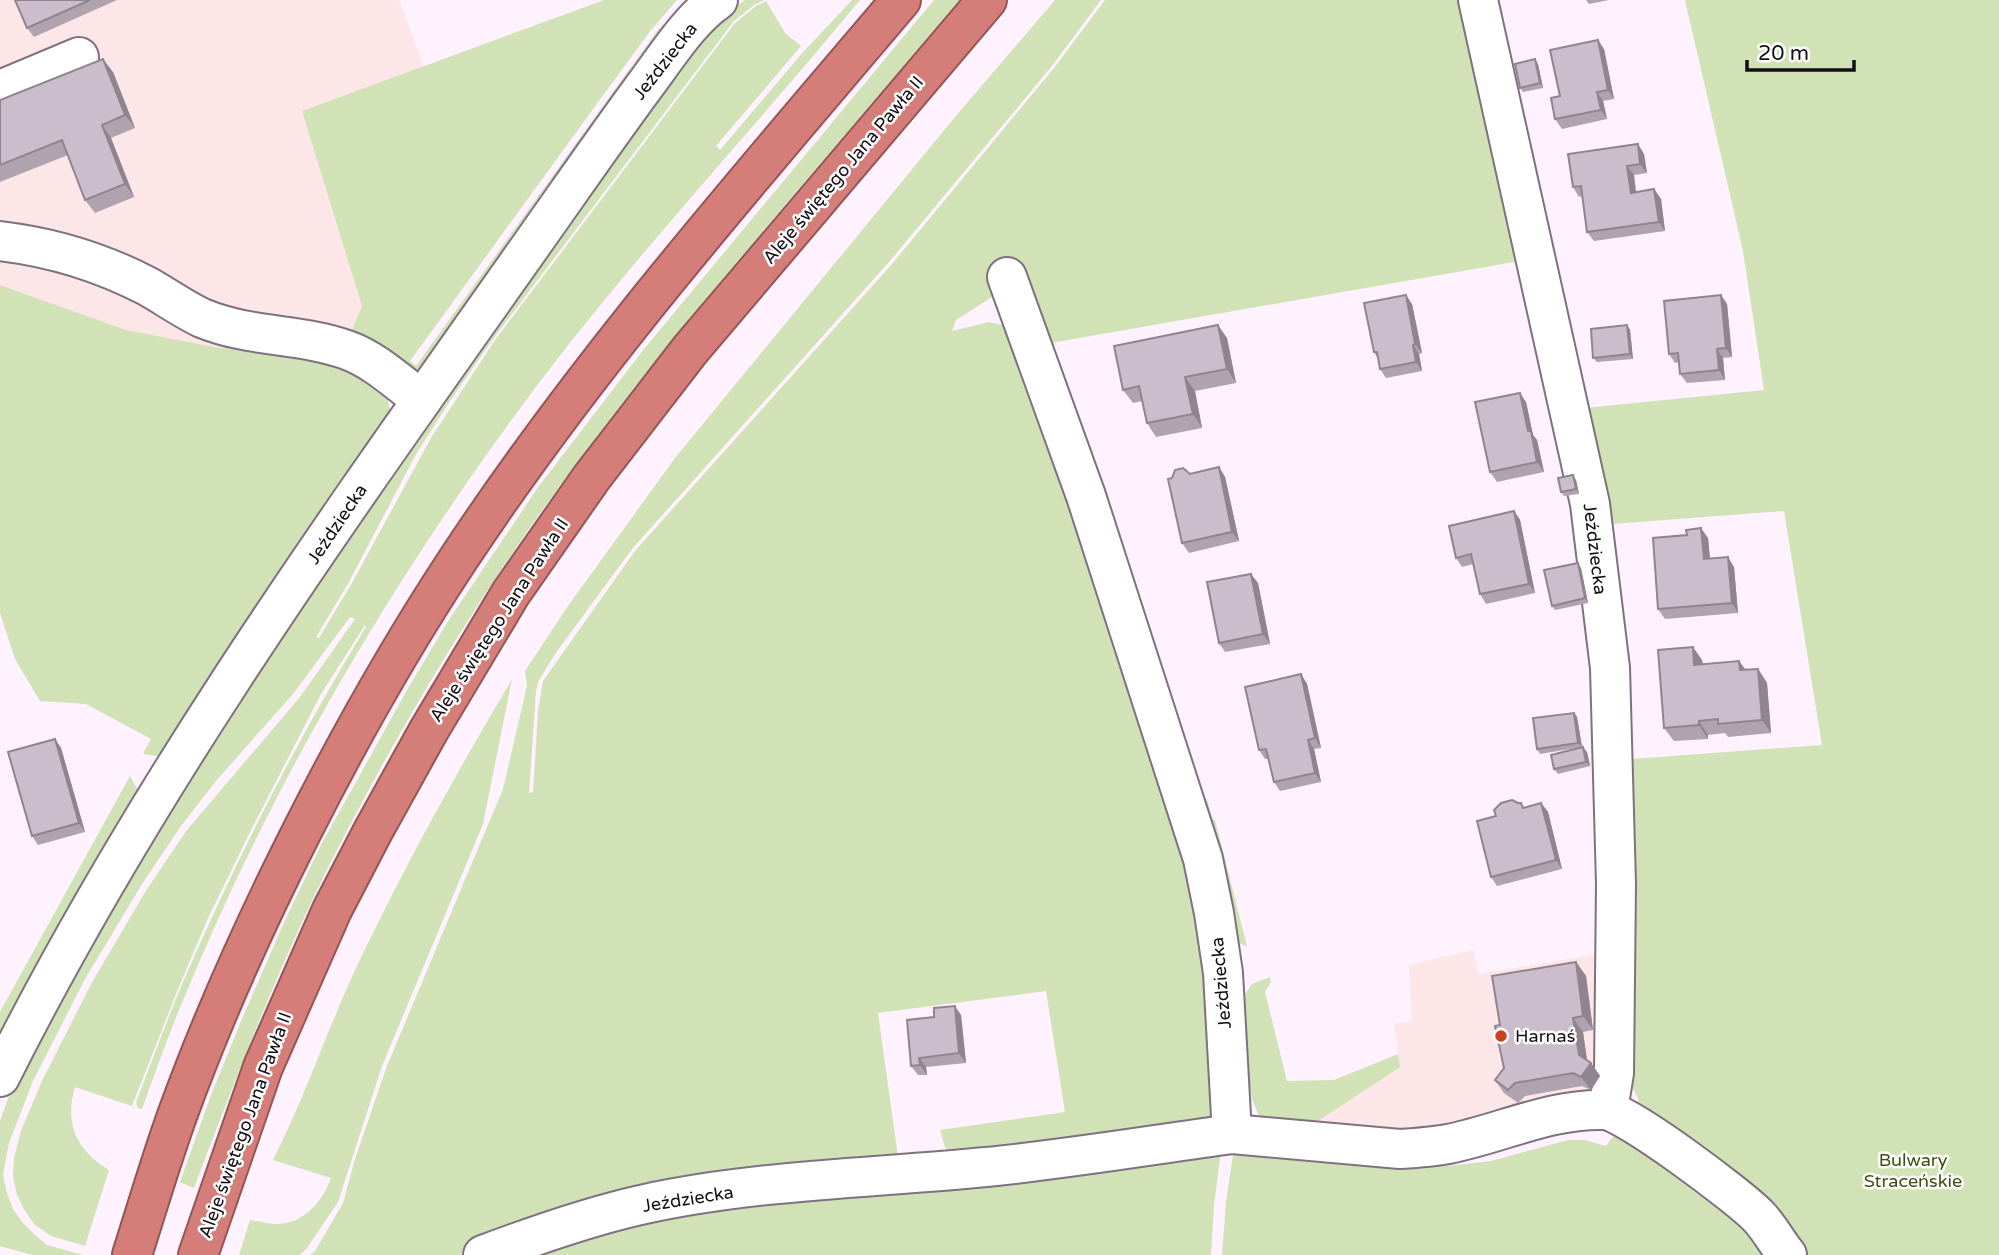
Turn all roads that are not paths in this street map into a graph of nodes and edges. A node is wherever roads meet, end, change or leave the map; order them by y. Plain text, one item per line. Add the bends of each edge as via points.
1 (718, 0) edge
2 (901, 0) edge
3 (986, 0) edge
4 (1478, 0) edge
5 (79, 57) dead end
6 (0, 90) edge
7 (0, 241) edge
8 (1007, 277) dead end
9 (422, 400) junction
10 (0, 1077) edge
11 (1608, 1110) junction
12 (1232, 1134) junction
13 (132, 1255) edge
14 (198, 1255) edge
15 (483, 1255) edge
16 (1787, 1255) edge

1 - 9 street, Jeździecka via 671,50
2 - 13 highway via 640,310 544,435 456,562 377,690 239,962 178,1113
3 - 14 highway, Aleje świętego Jana Pawła II via 690,350 592,477 512,593 429,730 332,910 268,1056
4 - 11 street, Jeździecka via 1590,504 1610,668 1616,884 1614,1073
5 - 6 street
7 - 9 street via 61,252 103,266 201,317 240,331 348,350
8 - 12 street, Jeździecka via 1086,496 1203,859 1223,973
9 - 10 street, Jeździecka via 209,713 131,839
11 - 12 street, Jeździecka via 1539,1118 1450,1143 1400,1149
11 - 16 street via 1692,1163 1759,1217
12 - 15 street, Jeździecka via 989,1167 713,1193 644,1205

